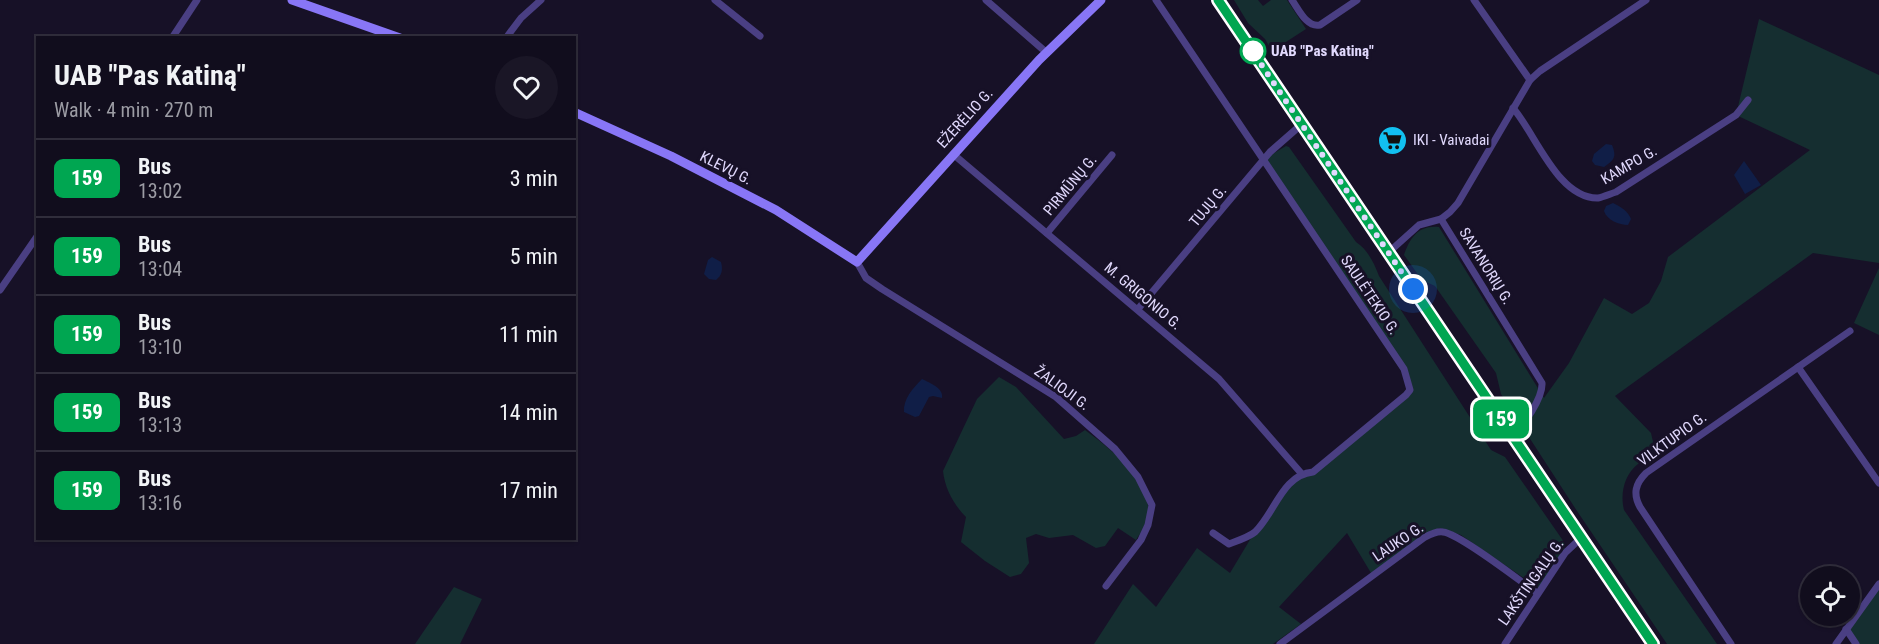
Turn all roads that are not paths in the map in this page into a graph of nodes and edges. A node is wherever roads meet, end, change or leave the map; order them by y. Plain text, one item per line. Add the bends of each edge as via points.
1 (197, 0) edge
2 (292, 0) edge
3 (541, 0) edge
4 (715, 0) edge
5 (986, 0) edge
6 (1101, 0) edge
7 (1156, 0) edge
8 (1218, 0) edge
9 (1292, 0) edge
10 (1357, 0) edge
11 (1474, 0) edge
12 (1646, 0) edge
13 (173, 36) edge
14 (394, 36) edge
15 (508, 36) edge
16 (760, 36) dead end
17 (1047, 53) junction
18 (1530, 80) junction
19 (1749, 100) dead end
20 (1513, 108) junction
21 (576, 113) edge
22 (1302, 124) junction
23 (953, 154) junction
24 (1112, 155) dead end
25 (1264, 159) junction
26 (1441, 219) junction
27 (1047, 233) junction
28 (36, 238) edge
29 (1389, 252) junction
30 (857, 262) junction
31 (0, 290) edge
32 (1138, 309) junction
33 (1850, 331) dead end
34 (1798, 367) junction
35 (1512, 435) junction
36 (1301, 473) junction
37 (1879, 483) edge
38 (1214, 533) dead end
39 (1581, 538) junction
40 (1879, 584) edge
41 (1106, 586) dead end
42 (1537, 593) junction
43 (1846, 629) junction
44 (1280, 644) edge
45 (1505, 644) edge
46 (1653, 644) edge
47 (1731, 644) edge
48 (1836, 644) edge
49 (1856, 644) edge

1 - 13 street
2 - 14 main road
3 - 15 street
4 - 16 street
5 - 17 street
6 - 17 main road, EŽERĖLIO G.
7 - 25 street, SAULĖTEKIO G.
8 - 22 main road
9 - 10 street via 1314,26
11 - 18 street
12 - 18 street, SAVANORIŲ G.
17 - 23 main road, EŽERĖLIO G.
18 - 20 street, SAVANORIŲ G.
19 - 20 street, KAMPO G. via 1736,115 1616,192 1598,198 1580,194 1562,182
20 - 26 street, SAVANORIŲ G. via 1458,203
21 - 30 main road, KLEVŲ G. via 776,210
22 - 25 street, TUJŲ G.
22 - 29 main road
23 - 27 street, M. GRIGONIO G.
23 - 30 main road, EŽERĖLIO G.
24 - 27 street, PIRMŪNŲ G.
25 - 32 street, TUJŲ G.
25 - 36 street, SAULĖTEKIO G. via 1404,369 1410,390 1313,472
26 - 29 street via 1419,225
26 - 35 street, SAVANORIŲ G. via 1542,383 1540,395
27 - 32 street, M. GRIGONIO G.
28 - 31 street
29 - 35 main road
30 - 41 street, ŽALIOJI G. via 866,278 882,289 1063,402 1115,449 1138,477 1152,505 1148,525
32 - 36 street, M. GRIGONIO G. via 1219,379
33 - 34 street, VILKTUPIO G.
34 - 37 street
34 - 47 street, VILKTUPIO G. via 1646,473 1635,492 1640,507
35 - 39 main road
36 - 38 street, SAULĖTEKIO G. via 1254,532 1229,544
39 - 42 street, LAKŠTINGALŲ G. via 1565,553
39 - 46 main road
40 - 43 street
42 - 44 street, LAUKO G. via 1461,540 1442,532 1433,533
42 - 45 street, LAKŠTINGALŲ G.
43 - 48 street
43 - 49 street

